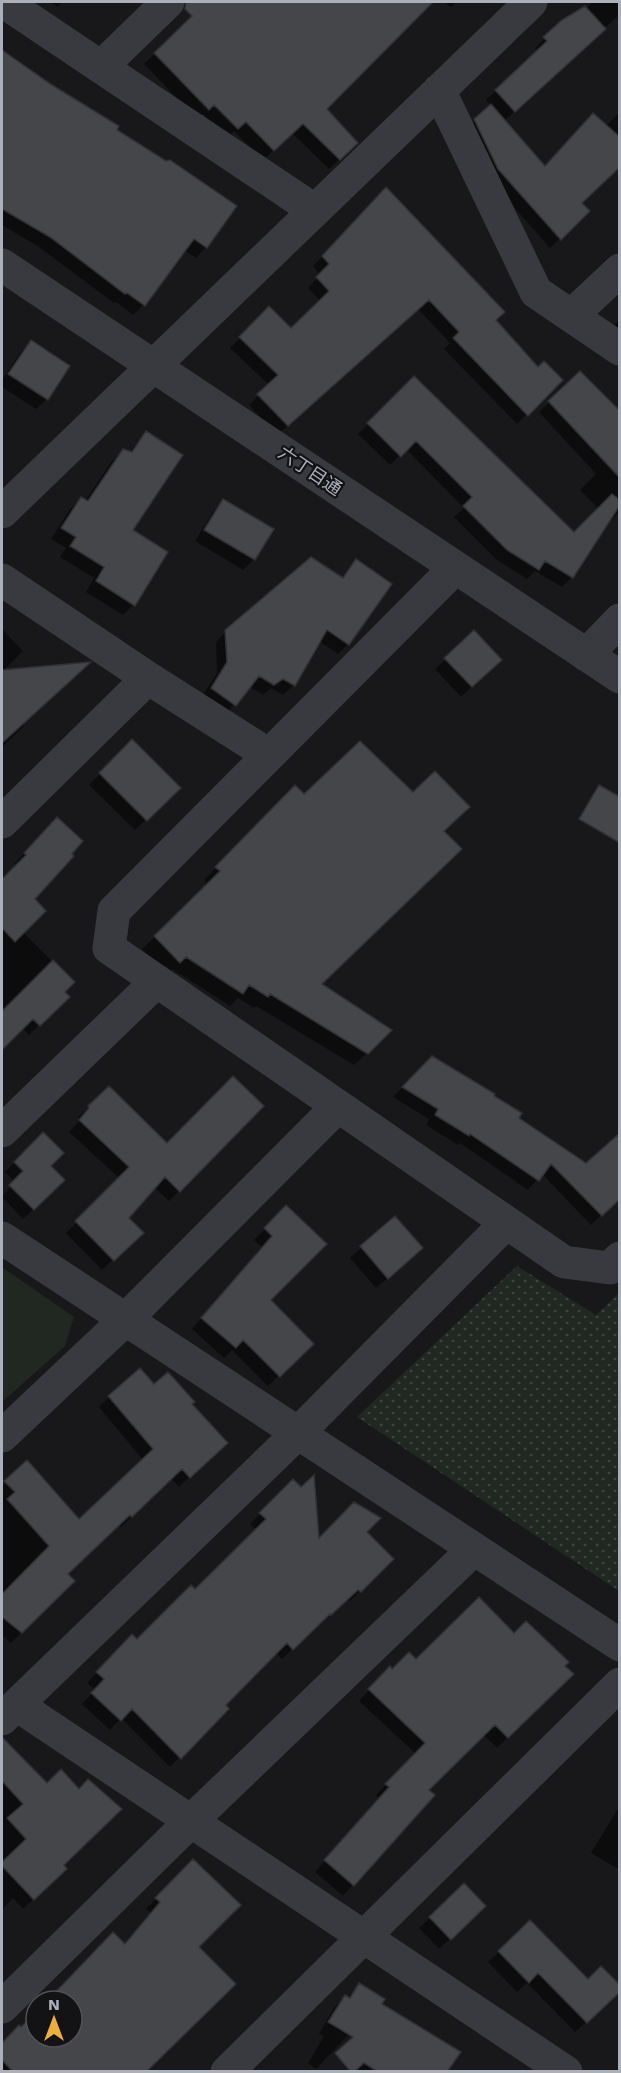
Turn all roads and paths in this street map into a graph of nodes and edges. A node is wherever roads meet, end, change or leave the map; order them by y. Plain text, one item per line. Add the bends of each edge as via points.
1 (4, 2) edge
2 (168, 2) edge
3 (531, 2) edge
4 (101, 67) junction
5 (439, 90) junction
6 (314, 210) junction
7 (2, 265) edge
8 (620, 270) edge
9 (572, 316) junction
10 (620, 349) edge
11 (153, 367) junction
12 (2, 512) edge
13 (455, 568) junction
14 (2, 580) edge
15 (620, 620) edge
16 (586, 655) junction
17 (620, 677) edge
18 (148, 678) junction
19 (269, 755) junction
20 (2, 822) edge
21 (157, 981) junction
22 (338, 1106) junction
23 (2, 1131) edge
24 (506, 1223) junction
25 (2, 1238) edge
26 (620, 1258) edge
27 (125, 1320) junction
28 (298, 1433) junction
29 (2, 1436) edge
30 (474, 1549) junction
31 (620, 1645) edge
32 (620, 1684) edge
33 (9, 1712) edge
34 (191, 1821) junction
35 (363, 1935) junction
36 (2, 2007) edge
37 (227, 2072) edge
38 (566, 2072) edge

1 - 4 street
2 - 4 street
3 - 5 street
4 - 6 street
5 - 6 street
5 - 9 street via 536,292
6 - 11 street
7 - 11 street, 六丁目通
8 - 9 street
9 - 10 street
11 - 12 street
11 - 13 street, 六丁目通
13 - 16 street, 六丁目通
13 - 19 street
14 - 18 street
15 - 16 street
16 - 17 street, 六丁目通
18 - 19 street
18 - 20 street
19 - 21 street via 114,911 109,948
21 - 22 street
21 - 23 street
22 - 24 street
22 - 27 street
24 - 26 street via 564,1262 610,1268
24 - 28 street
25 - 27 street
27 - 28 street
27 - 29 street
28 - 30 street
28 - 33 street
30 - 31 street
30 - 34 street
32 - 35 street
33 - 34 street
34 - 35 street
34 - 36 street
35 - 37 street
35 - 38 street

